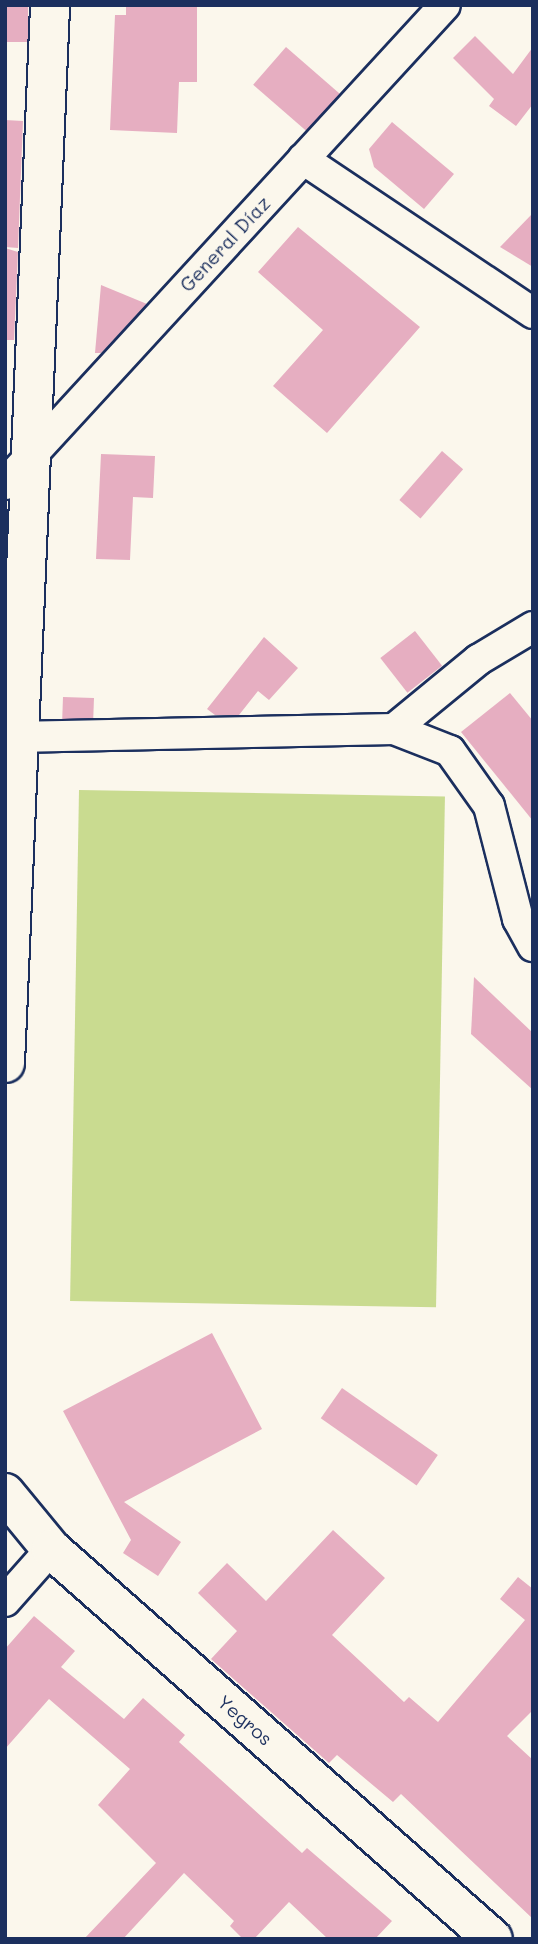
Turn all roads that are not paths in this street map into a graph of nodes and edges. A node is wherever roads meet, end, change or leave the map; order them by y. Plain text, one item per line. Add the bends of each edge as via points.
1 (50, 5) edge
2 (445, 5) edge
3 (303, 159) junction
4 (533, 313) edge
5 (30, 455) junction
6 (5, 484) edge
7 (533, 627) edge
8 (12, 644) edge
9 (394, 729) junction
10 (15, 737) junction
11 (533, 946) edge
12 (5, 1063) edge
13 (5, 1493) edge
14 (51, 1549) junction
15 (5, 1601) edge
16 (493, 1939) edge

1 - 5 street
2 - 3 street, General Díaz
3 - 4 street
3 - 5 street, General Díaz
5 - 6 street, General Díaz
5 - 8 street
7 - 9 street via 478,660
8 - 10 street
9 - 10 street
9 - 11 street via 450,751 489,806 518,919
10 - 12 street
13 - 14 street, Yegros
14 - 15 street
14 - 16 street, Yegros

